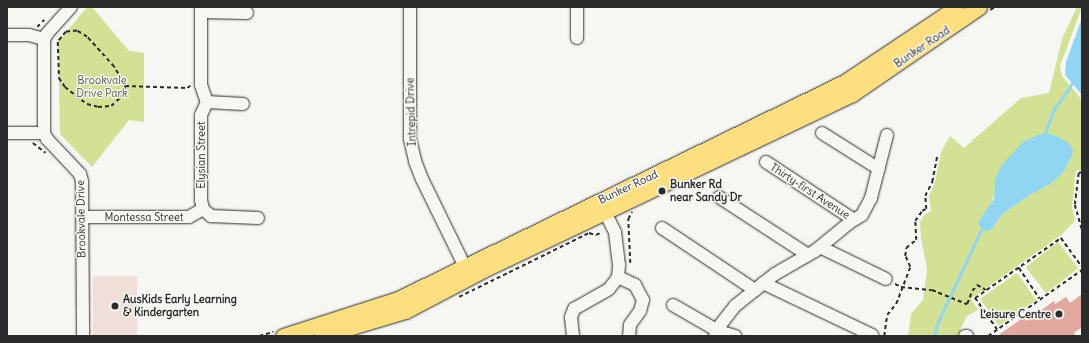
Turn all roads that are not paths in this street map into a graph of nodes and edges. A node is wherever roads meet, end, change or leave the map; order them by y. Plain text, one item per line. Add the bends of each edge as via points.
1 (71, 7) edge
2 (410, 7) edge
3 (577, 7) edge
4 (957, 7) edge
5 (979, 7) edge
6 (201, 10) edge
7 (246, 14) dead end
8 (7, 35) edge
9 (577, 38) dead end
10 (44, 39) junction
11 (849, 88) junction
12 (207, 102) junction
13 (243, 104) dead end
14 (7, 133) edge
15 (44, 133) junction
16 (822, 133) dead end
17 (887, 135) dead end
18 (766, 162) dead end
19 (879, 169) junction
20 (720, 197) dead end
21 (602, 206) junction
22 (203, 208) junction
23 (82, 217) junction
24 (258, 218) dead end
25 (854, 220) junction
26 (662, 228) dead end
27 (820, 247) junction
28 (808, 255) junction
29 (467, 272) junction
30 (618, 277) junction
31 (886, 279) road end
32 (759, 286) junction
33 (673, 305) dead end
34 (716, 333) edge
35 (878, 335) edge
36 (83, 336) edge
37 (283, 336) edge
38 (321, 336) edge
39 (573, 336) edge
40 (629, 336) edge
41 (735, 336) edge

1 - 10 street
2 - 29 street, Intrepid Drive via 410,139 422,179
3 - 9 street
4 - 11 main road, Bunker Road
5 - 11 main road, Bunker Road
6 - 7 street
6 - 12 street via 201,85
8 - 10 street via 29,35
10 - 15 street
11 - 21 main road, Bunker Road
12 - 13 street
12 - 22 street, Elysian Street via 201,115
14 - 15 street
15 - 23 street, Brookvale Drive via 80,174
16 - 19 street
17 - 19 street
18 - 25 street, Thirty-first Avenue
19 - 25 street via 871,198 862,215
20 - 28 street
21 - 29 main road, Bunker Road
21 - 30 street via 615,232
22 - 23 street, Montessa Street via 189,217
22 - 24 street via 211,216
23 - 36 street, Brookvale Drive
25 - 27 street
26 - 32 street
27 - 28 street
27 - 31 street
28 - 32 street
29 - 37 main road, Bunker Road via 398,299
29 - 38 main road, Bunker Road via 405,311
30 - 39 street via 609,289 574,309 571,317
30 - 40 street via 635,285 643,300 640,311 630,325
32 - 34 street via 735,306
32 - 35 street
33 - 34 street
34 - 41 street

